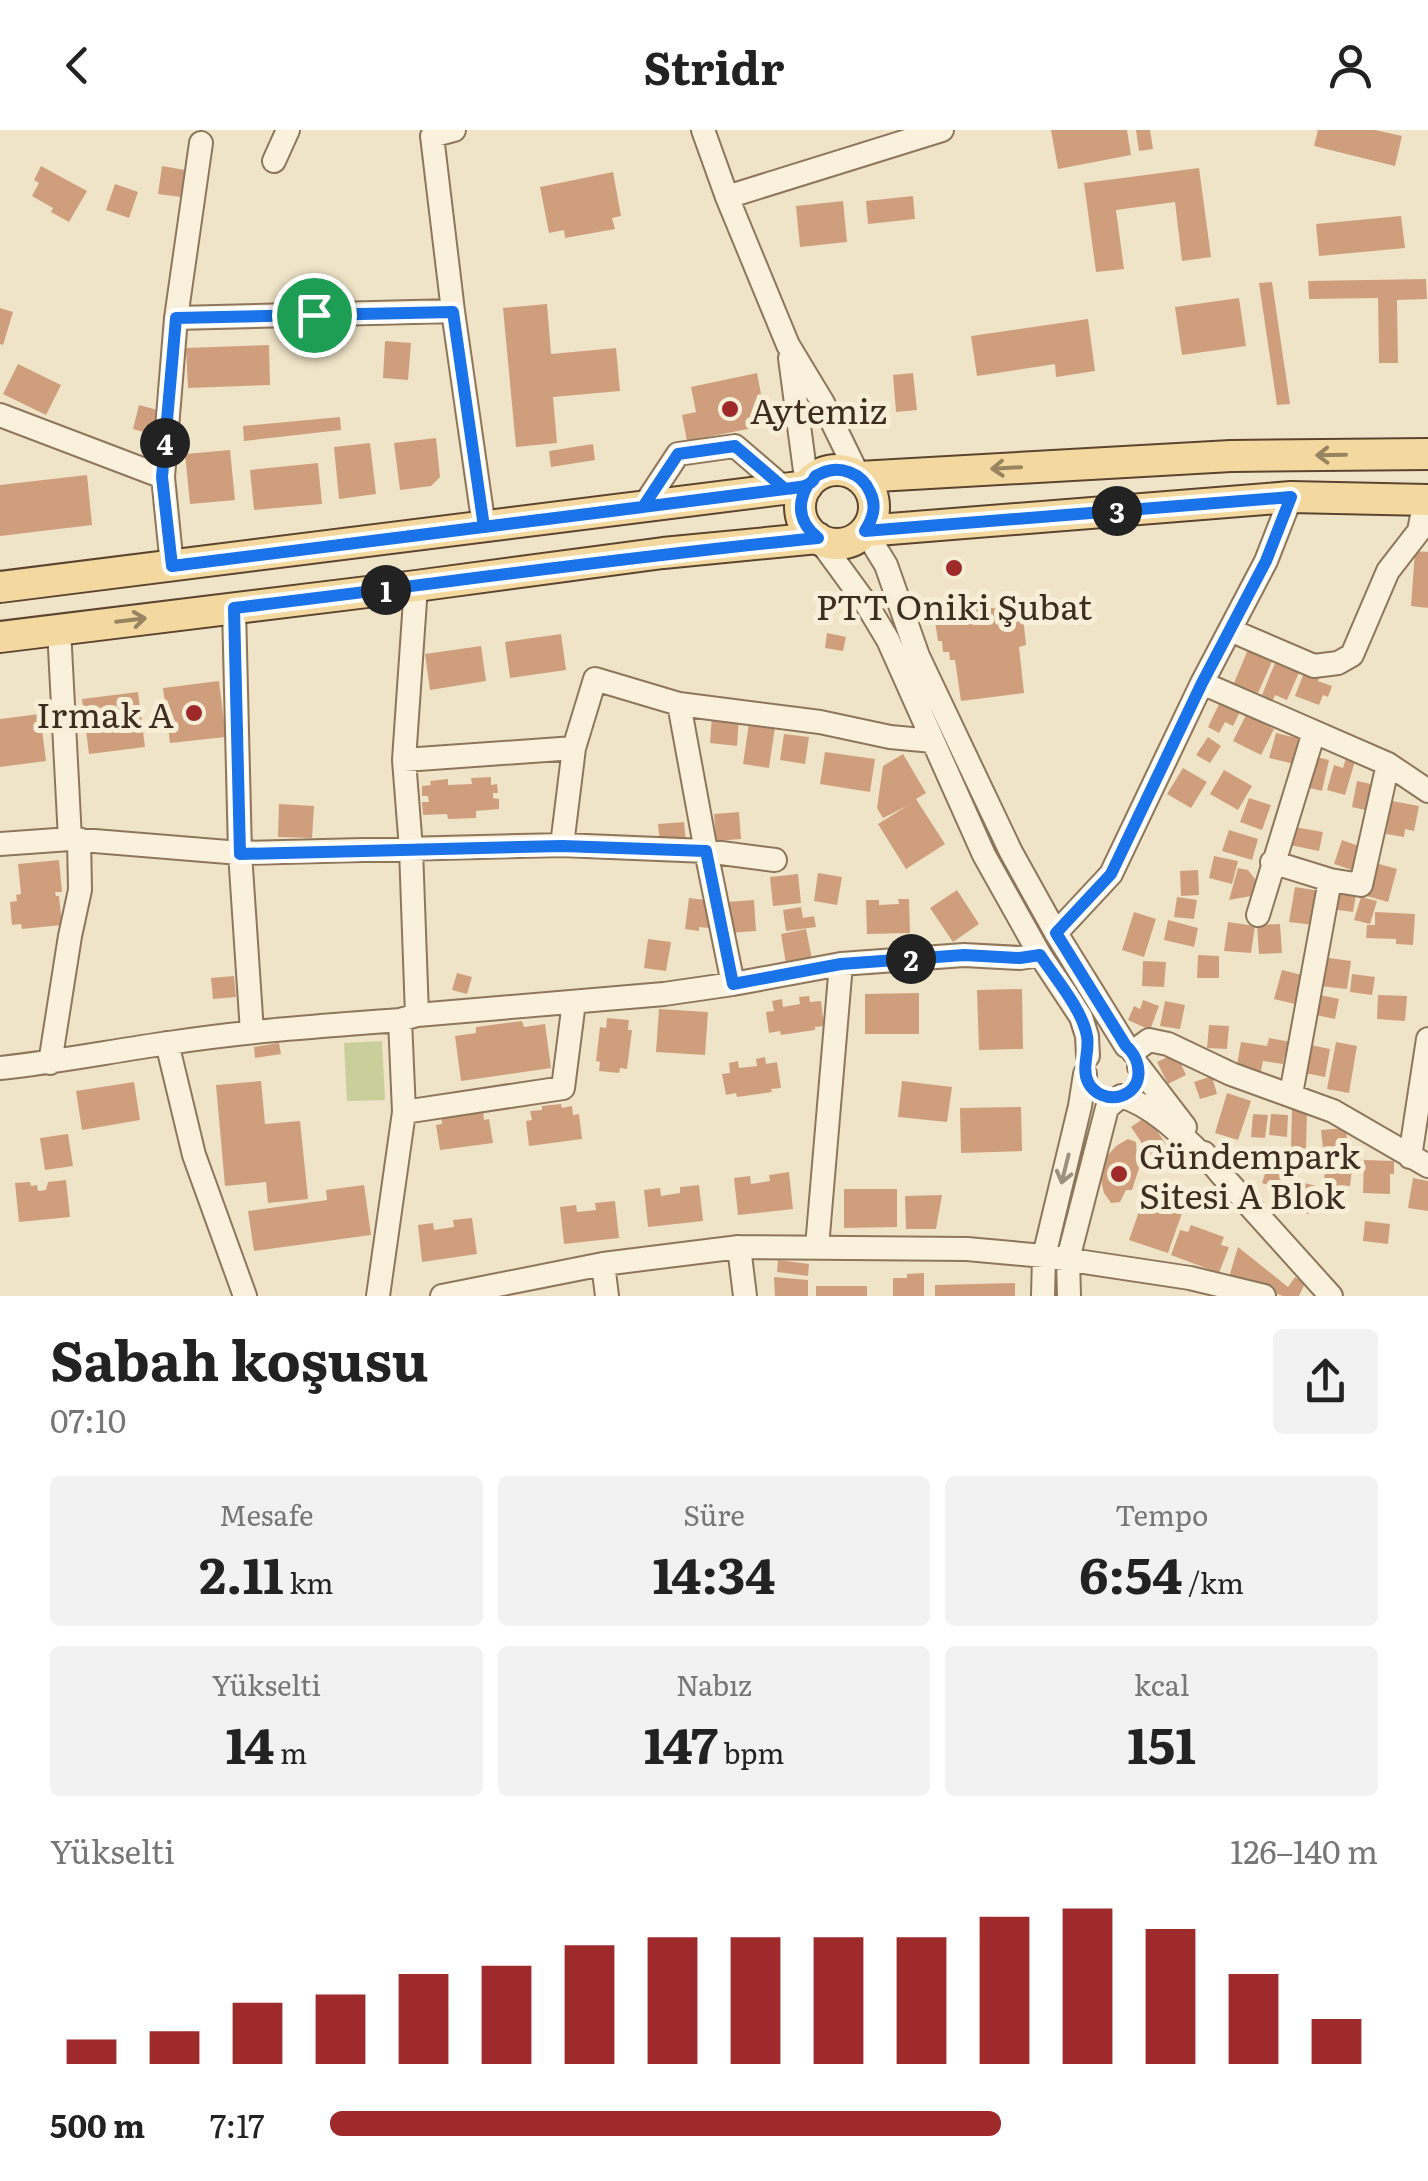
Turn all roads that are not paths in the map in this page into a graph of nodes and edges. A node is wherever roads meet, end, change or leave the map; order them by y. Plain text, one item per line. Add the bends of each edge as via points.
1 (288, 130) edge
2 (702, 130) edge
3 (942, 130) edge
4 (436, 132) edge
5 (201, 144) dead end
6 (274, 161) dead end
7 (727, 198) junction
8 (453, 312) junction
9 (176, 318) junction
10 (788, 345) junction
11 (0, 415) edge
12 (1428, 454) edge
13 (162, 477) junction
14 (859, 477) junction
15 (796, 487) junction
16 (1291, 497) junction
17 (1427, 500) edge
18 (643, 507) junction
19 (484, 527) junction
20 (865, 531) junction
21 (818, 538) junction
22 (172, 566) junction
23 (416, 586) junction
24 (0, 587) edge
25 (234, 608) junction
26 (60, 630) junction
27 (1230, 630) junction
28 (0, 637) edge
29 (1202, 683) junction
30 (679, 704) junction
31 (1314, 732) junction
32 (933, 741) junction
33 (574, 748) junction
34 (404, 760) junction
35 (1388, 764) junction
36 (1428, 791) edge
37 (74, 839) junction
38 (0, 844) edge
39 (562, 846) junction
40 (411, 849) junction
41 (706, 851) junction
42 (240, 854) junction
43 (776, 860) dead end
44 (1272, 862) junction
45 (1330, 880) junction
46 (1258, 915) dead end
47 (1056, 933) junction
48 (1040, 955) junction
49 (841, 964) junction
50 (733, 984) junction
51 (574, 1002) junction
52 (408, 1018) junction
53 (252, 1032) junction
54 (1428, 1040) edge
55 (168, 1043) junction
56 (1133, 1055) junction
57 (50, 1063) junction
58 (1087, 1065) junction
59 (0, 1068) edge
60 (1291, 1094) junction
61 (1121, 1096) junction
62 (404, 1112) junction
63 (1419, 1161) edge
64 (1213, 1164) junction
65 (739, 1246) junction
66 (816, 1247) junction
67 (1044, 1256) junction
68 (1068, 1259) junction
69 (603, 1264) junction
70 (1154, 1272) junction
71 (244, 1296) edge
72 (378, 1296) edge
73 (442, 1296) edge
74 (608, 1296) edge
75 (744, 1296) edge
76 (1043, 1296) edge
77 (1068, 1296) edge
78 (1156, 1296) edge
79 (1264, 1296) edge
80 (1331, 1296) edge

1 - 6 street
2 - 7 street
3 - 7 street
4 - 8 street
5 - 9 street
7 - 10 street
8 - 9 street
8 - 19 street
9 - 13 street
10 - 14 street
10 - 15 street
11 - 13 street
12 -> 14 main road via 1231,456
13 - 22 street
14 - 15 main road via 835,470
14 - 20 main road via 873,498
15 - 18 main road
15 - 18 street via 735,446 678,454
15 - 21 main road via 800,514
16 - 17 main road
16 - 20 main road
16 - 27 street
17 - 27 street via 1419,531 1388,571 1352,655 1314,666
18 - 19 main road
19 - 22 main road
20 - 21 main road via 845,543
20 - 47 street via 886,564 926,674
21 - 23 main road
21 - 32 street via 888,640
22 - 24 main road
23 - 25 main road
23 - 34 street
26 -> 25 main road
25 - 42 street
26 - 28 main road
26 - 37 street
27 - 29 street
29 - 31 street
29 - 47 street via 1111,874
30 - 32 street
30 - 33 street via 595,680
30 - 41 street
31 - 35 street
31 - 44 street
32 - 48 street via 984,855
33 - 34 street
33 - 39 street
34 - 40 street
35 - 36 street
35 - 45 street via 1361,885
37 - 38 street
37 - 42 street
37 - 57 street via 80,890
39 - 40 street
39 - 41 street
40 - 42 street
40 - 52 street
41 - 43 street
41 - 50 street
42 - 53 street
44 - 45 street
44 - 46 street
45 - 60 street
47 - 56 street
48 - 49 street
48 - 58 street via 1081,1018
49 - 50 street
49 - 66 street
50 - 51 street
51 - 52 street
51 - 62 street via 564,1088
52 - 53 street
52 - 62 street
53 - 55 street
54 - 63 street
55 - 57 street
55 - 71 street via 194,1155
56 - 58 street via 1109,1043 1094,1050
56 - 60 street via 1149,1040 1168,1044
56 - 61 street via 1136,1084
56 - 64 street
57 - 59 street
58 - 61 street via 1094,1090
58 -> 67 street
60 - 63 street
61 - 64 street via 1169,1124
61 - 68 street via 1107,1108
62 - 72 street
64 - 80 street
65 - 66 street
65 - 69 street
65 - 75 street
66 - 67 street
67 - 68 street
67 - 76 street
68 - 70 street
68 - 77 street
69 - 73 street
69 - 74 street
70 - 78 street
70 - 79 street

